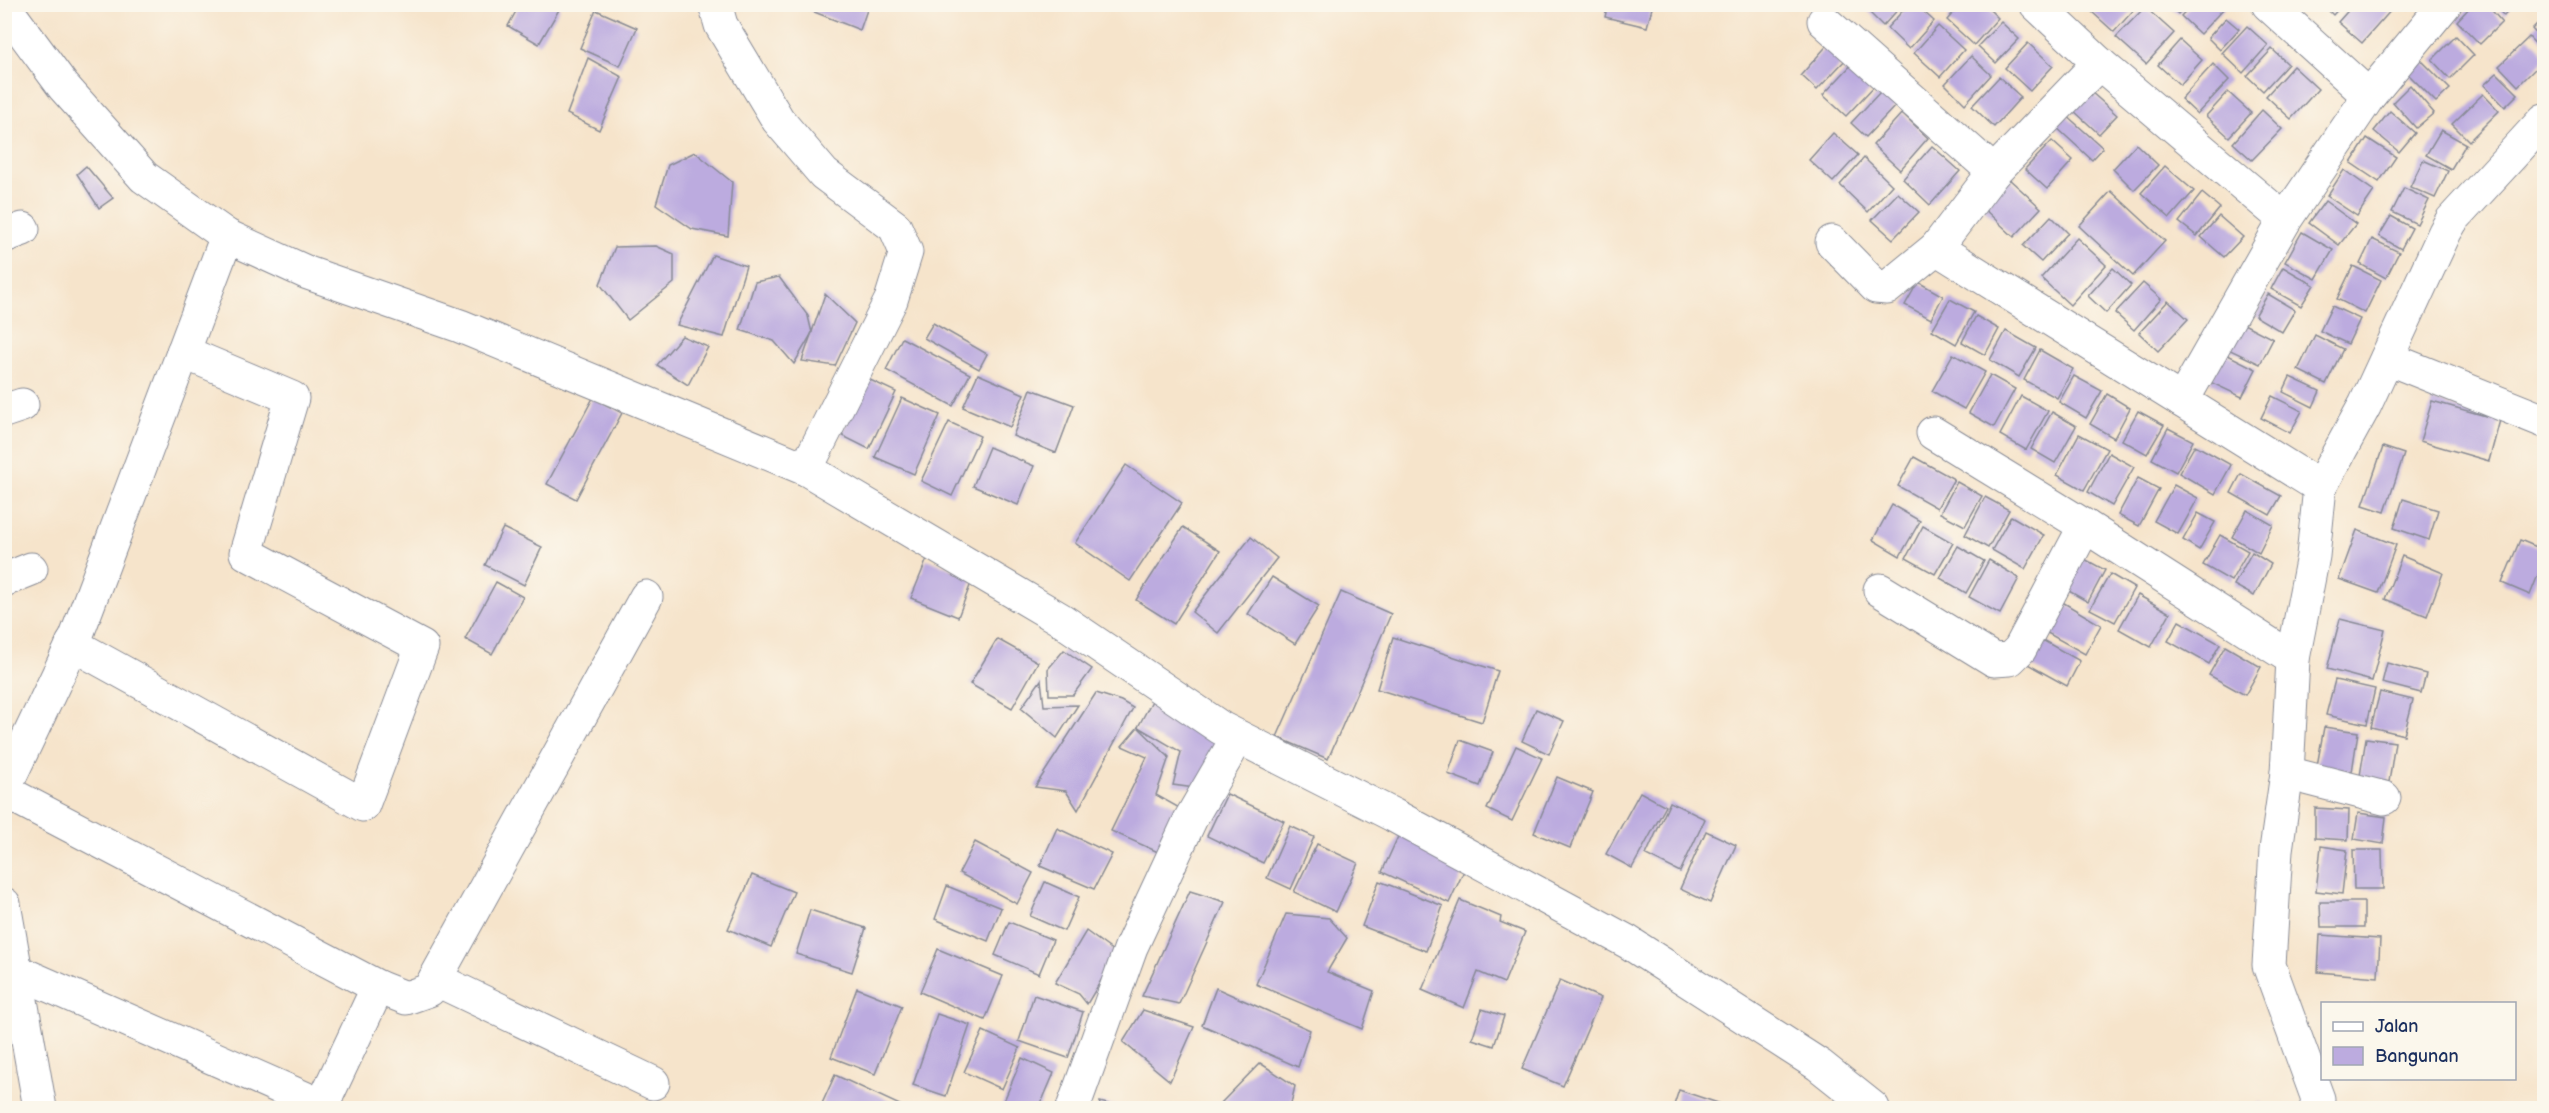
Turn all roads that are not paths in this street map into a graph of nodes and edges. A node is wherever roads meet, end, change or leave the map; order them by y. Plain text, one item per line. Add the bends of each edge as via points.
1 (715, 4) edge
2 (2036, 4) edge
3 (2268, 4) edge
4 (2445, 4) edge
5 (4, 6) edge
6 (1824, 21) dead end
7 (2099, 63) junction
8 (2369, 96) junction
9 (2544, 120) edge
10 (1994, 172) junction
11 (2285, 220) junction
12 (227, 236) junction
13 (1832, 242) dead end
14 (1936, 248) junction
15 (183, 352) junction
16 (2387, 358) junction
17 (2182, 401) junction
18 (2544, 421) edge
19 (1933, 433) dead end
20 (806, 469) junction
21 (2320, 487) junction
22 (2085, 526) junction
23 (1880, 590) dead end
24 (646, 597) dead end
25 (72, 644) junction
26 (2293, 660) junction
27 (1239, 737) junction
28 (2287, 773) junction
29 (4, 790) edge
30 (2384, 798) dead end
31 (4, 904) edge
32 (16, 971) junction
33 (435, 979) junction
34 (378, 987) junction
35 (653, 1083) dead end
36 (40, 1108) edge
37 (323, 1108) edge
38 (1073, 1108) edge
39 (1873, 1108) edge
40 (2316, 1108) edge

1 - 20 street via 721,25 778,120 824,174 895,227 906,252 891,300
2 - 7 street
3 - 8 street
4 - 8 street
5 - 12 street via 63,86 144,177
6 - 10 street
7 - 10 street
7 - 11 street
8 - 11 street
9 - 16 street via 2452,220
10 - 14 street
11 - 17 street
12 - 15 street
12 - 20 street via 308,273 460,326
13 - 14 street via 1876,287 1887,288
14 - 17 street
15 - 25 street
15 - 25 street via 292,398 246,553 422,647 363,805
16 - 18 street
16 - 21 street
17 - 21 street
19 - 22 street
20 - 27 street via 1060,619
21 - 26 street via 2313,556
22 - 23 street via 2020,649 2010,659 1994,660
22 - 26 street
24 - 33 street
25 - 29 street
26 - 28 street
27 - 38 street via 1191,818 1131,947
27 - 39 street via 1628,942 1819,1065
28 - 30 street
28 - 40 street via 2276,850 2269,965 2318,1099
29 - 34 street
31 - 32 street
32 - 36 street
32 - 37 street
33 - 34 street via 429,990 406,998
33 - 35 street
34 - 37 street

